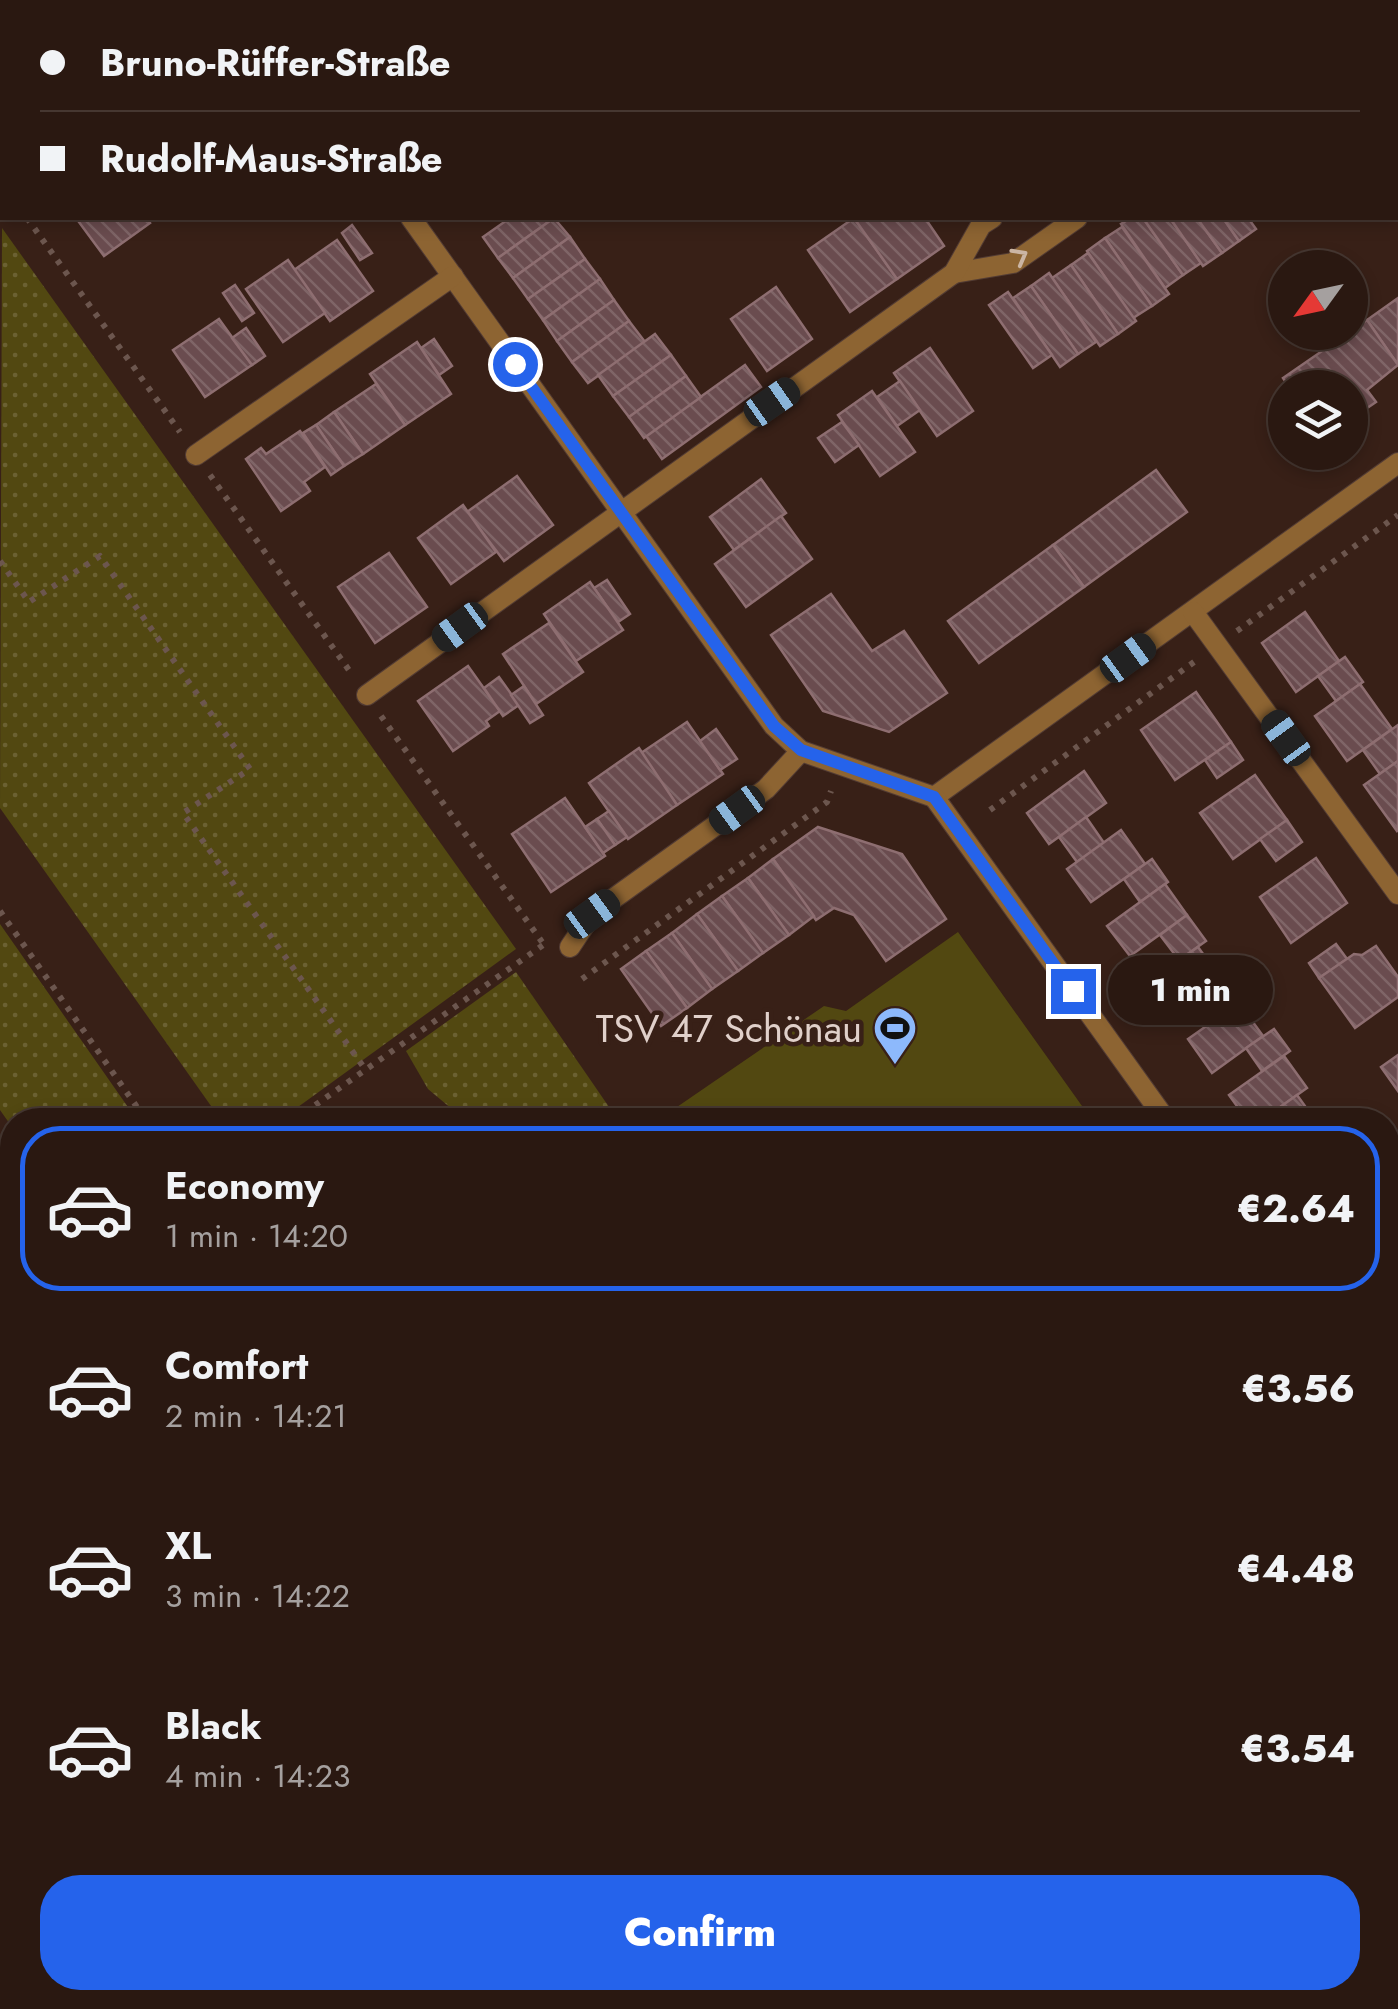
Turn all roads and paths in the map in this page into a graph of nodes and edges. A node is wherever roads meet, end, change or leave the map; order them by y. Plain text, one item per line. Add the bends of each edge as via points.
1 (28, 220) edge
2 (412, 220) edge
3 (989, 220) edge
4 (1074, 220) edge
5 (954, 273) junction
6 (452, 276) junction
7 (196, 455) junction
8 (1398, 463) edge
9 (620, 510) junction
10 (0, 560) edge
11 (1193, 612) junction
12 (367, 695) junction
13 (801, 750) junction
14 (842, 767) junction
15 (934, 797) junction
16 (1398, 894) edge
17 (0, 911) edge
18 (570, 947) dead end
19 (582, 979) dead end
20 (365, 1070) junction
21 (138, 1108) edge
22 (310, 1108) edge
23 (1157, 1108) edge

1 - 7 path
2 - 6 street
3 - 5 street
5 -> 4 street via 1014,263
5 - 9 street
6 - 7 street
6 - 9 street
7 - 12 path
8 - 11 street
9 - 12 street
9 - 13 street via 774,726
10 - 20 path via 29,602 100,556 250,769 183,813
11 - 15 street
11 - 16 street
12 - 20 path via 542,943
13 - 14 street
13 - 18 street via 766,789 592,914
14 - 15 street
14 - 19 path via 827,802
15 - 23 street
17 - 21 path
20 - 22 path

